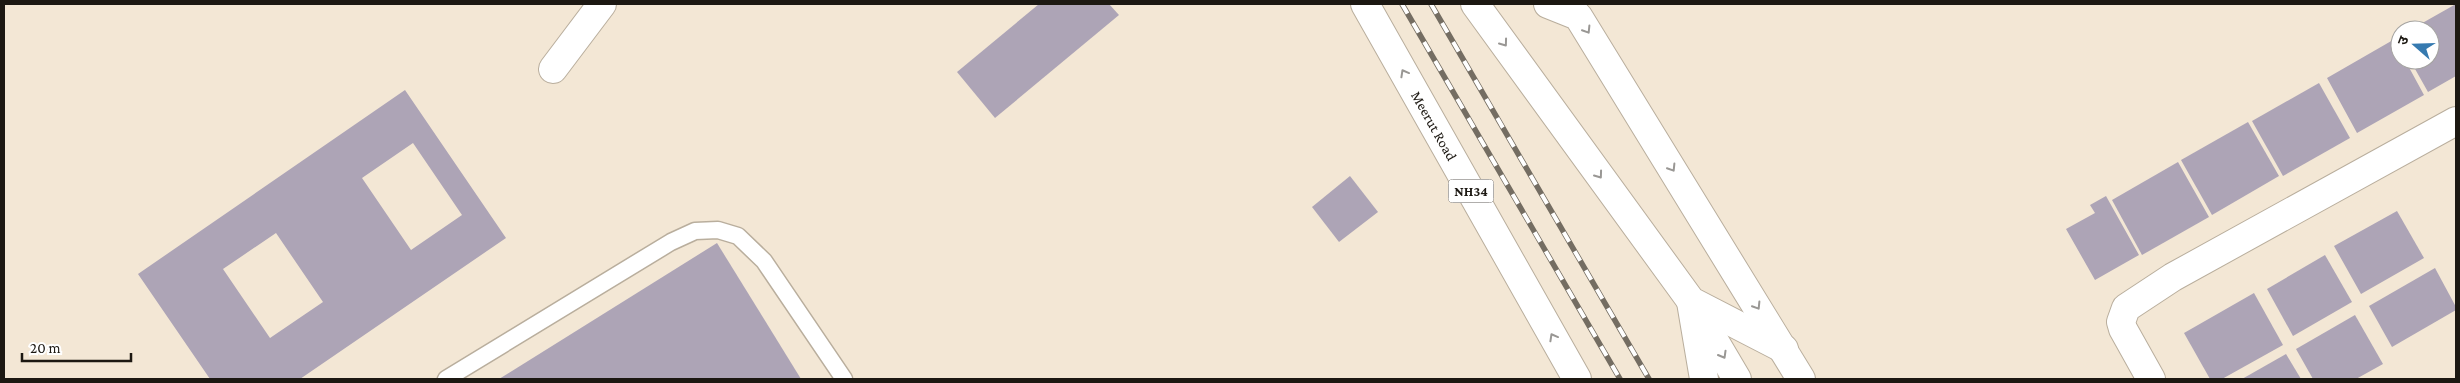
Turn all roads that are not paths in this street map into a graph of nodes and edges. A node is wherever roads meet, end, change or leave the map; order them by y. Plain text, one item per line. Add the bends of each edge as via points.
1 (602, 4) edge
2 (1475, 4) edge
3 (1548, 4) edge
4 (1373, 7) edge
5 (553, 69) dead end
6 (2456, 121) edge
7 (1691, 301) junction
8 (1784, 349) junction
9 (446, 379) edge
10 (844, 379) edge
11 (1577, 379) edge
12 (1704, 379) edge
13 (1737, 379) edge
14 (1801, 379) edge
15 (2150, 379) edge

1 - 5 main road
2 -> 7 main road
3 -> 8 main road via 1578,16
11 -> 4 main road, Meerut Road / NH34
6 - 15 main road via 2173,277 2126,308 2121,322 2123,330
7 - 8 main road
7 - 12 main road
7 -> 13 main road
8 - 14 main road
9 - 10 lane via 670,242 695,231 718,230 738,236 764,261

